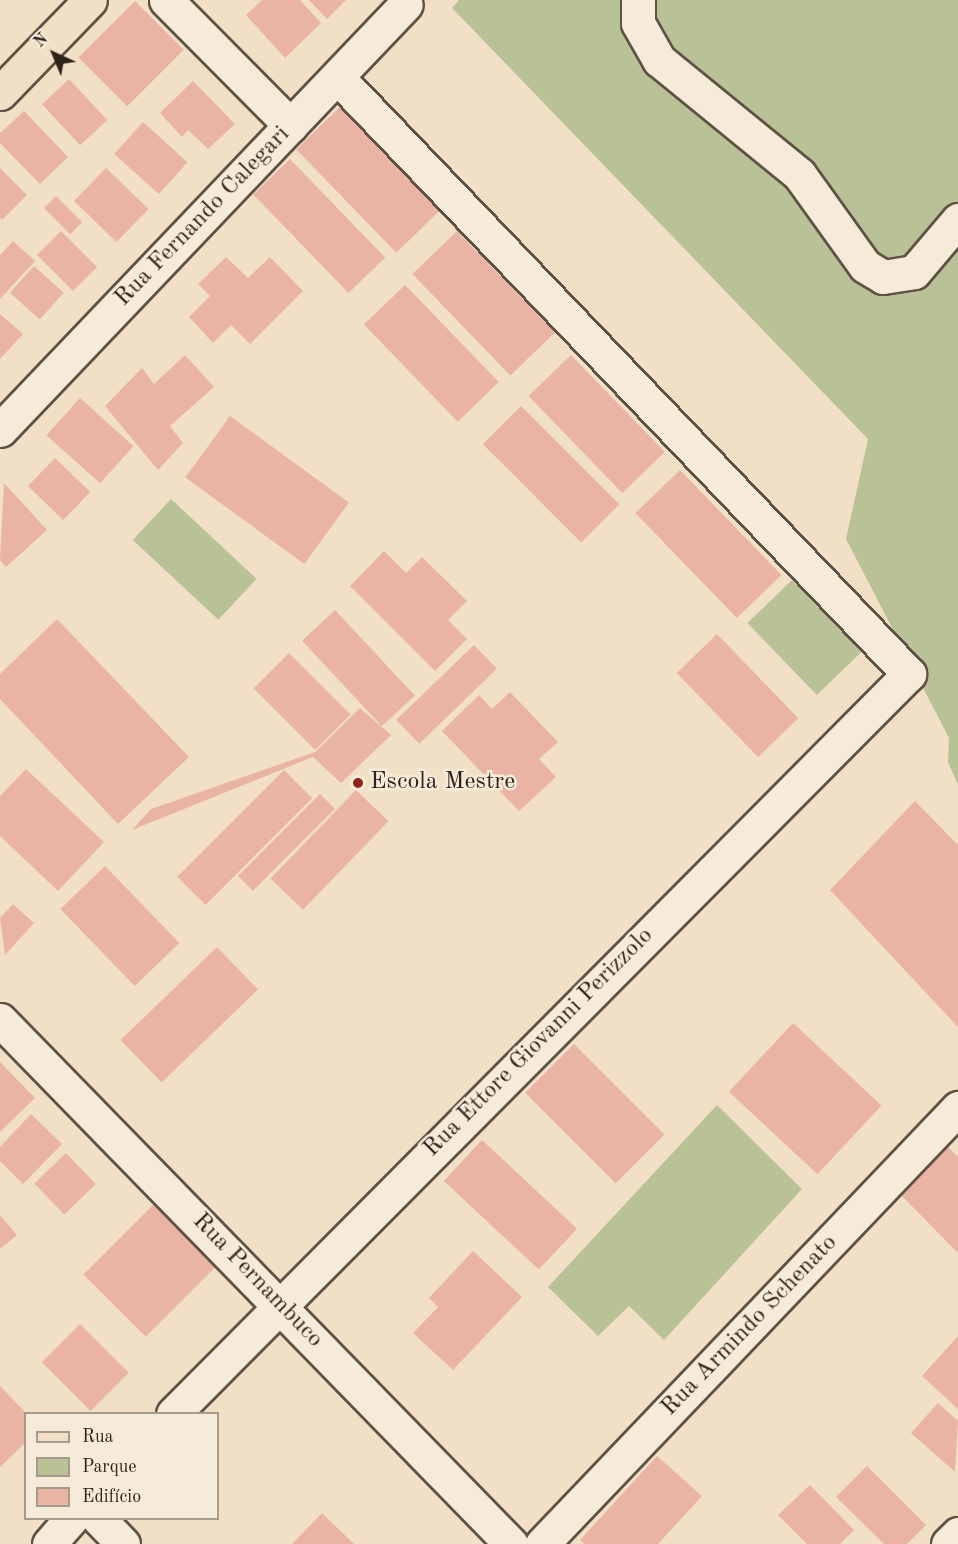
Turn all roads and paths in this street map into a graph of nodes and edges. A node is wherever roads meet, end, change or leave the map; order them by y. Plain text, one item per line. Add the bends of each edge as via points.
1 (90, 0) edge
2 (166, 0) edge
3 (638, 0) edge
4 (406, 4) dead end
5 (337, 77) junction
6 (0, 93) edge
7 (291, 126) junction
8 (958, 220) edge
9 (0, 430) edge
10 (0, 1020) edge
11 (958, 1108) edge
12 (279, 1302) junction
13 (174, 1412) edge
14 (70, 1520) edge
15 (100, 1520) edge
16 (958, 1534) edge
17 (49, 1544) edge
18 (123, 1544) edge
19 (511, 1544) edge
20 (542, 1544) edge
21 (948, 1544) edge

1 - 6 main road
2 - 7 street
3 - 8 street via 638,23 659,60 799,174 865,266 883,277 914,272
4 - 5 street, Rua Fernando Calegari
5 - 7 street, Rua Fernando Calegari
5 - 12 street, Rua Ettore Giovanni Perizzolo via 909,674
7 - 9 street, Rua Fernando Calegari
10 - 12 street, Rua Pernambuco
11 - 20 street, Rua Armindo Schenato
12 - 13 street, Rua Ettore Giovanni Perizzolo
12 - 19 street, Rua Pernambuco
14 - 17 street
15 - 18 street
16 - 21 street

